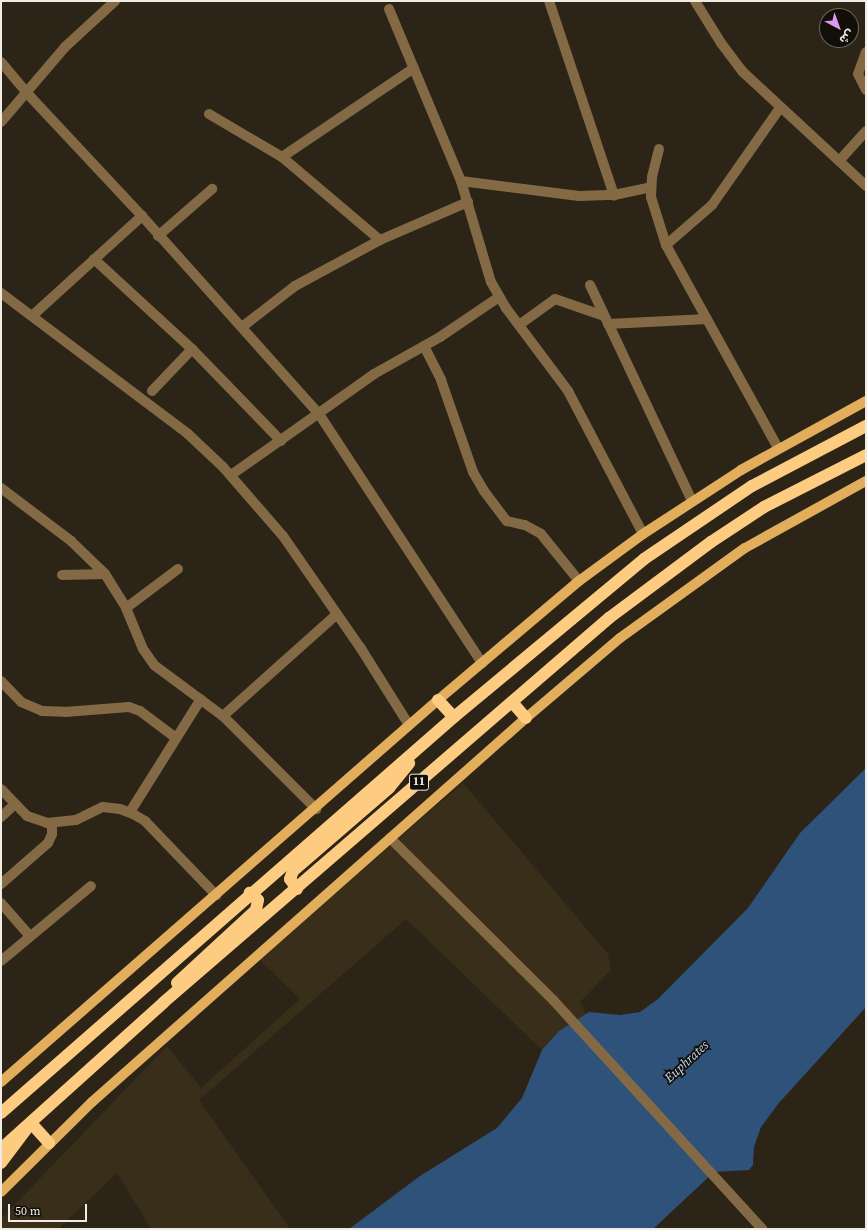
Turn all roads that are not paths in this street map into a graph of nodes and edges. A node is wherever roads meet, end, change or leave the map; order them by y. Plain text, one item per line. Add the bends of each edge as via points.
1 (115, 1) edge
2 (549, 1) edge
3 (696, 1) edge
4 (389, 9) dead end
5 (866, 52) edge
6 (1, 62) edge
7 (414, 68) junction
8 (866, 90) edge
9 (25, 92) junction
10 (780, 108) junction
11 (209, 114) dead end
12 (1, 122) edge
13 (866, 131) edge
14 (658, 149) dead end
15 (282, 157) junction
16 (839, 161) junction
17 (461, 181) junction
18 (866, 186) edge
19 (651, 187) junction
20 (212, 188) dead end
21 (614, 195) junction
22 (468, 202) junction
23 (142, 216) junction
24 (158, 236) junction
25 (380, 240) junction
26 (666, 245) junction
27 (94, 259) junction
28 (590, 285) dead end
29 (1, 293) edge
30 (499, 297) junction
31 (32, 316) junction
32 (707, 318) junction
33 (606, 320) junction
34 (519, 325) junction
35 (242, 327) junction
36 (424, 346) junction
37 (192, 349) junction
38 (152, 391) dead end
39 (866, 401) edge
40 (320, 414) junction
41 (866, 426) edge
42 (281, 442) junction
43 (778, 448) junction
44 (866, 455) edge
45 (231, 475) junction
46 (866, 481) edge
47 (1, 488) edge
48 (692, 501) junction
49 (642, 534) junction
50 (178, 569) dead end
51 (105, 574) junction
52 (62, 575) dead end
53 (579, 581) junction
54 (126, 608) junction
55 (337, 614) junction
56 (482, 663) junction
57 (1, 681) edge
58 (201, 699) junction
59 (438, 700) junction
60 (512, 702) junction
61 (223, 716) junction
62 (454, 717) junction
63 (526, 718) junction
64 (409, 725) junction
65 (176, 738) junction
66 (423, 744) junction
67 (1, 789) edge
68 (14, 804) junction
69 (316, 809) junction
70 (130, 812) junction
71 (1, 817) edge
72 (52, 824) junction
73 (390, 838) junction
74 (1, 884) edge
75 (91, 886) dead end
76 (297, 889) junction
77 (250, 892) junction
78 (216, 895) junction
79 (1, 903) edge
80 (30, 935) junction
81 (1, 961) edge
82 (164, 1002) junction
83 (1, 1082) edge
84 (1, 1113) edge
85 (31, 1122) junction
86 (49, 1143) junction
87 (1, 1149) edge
88 (1, 1163) edge
89 (1, 1192) edge
90 (762, 1229) edge

1 - 9 street via 65,47
2 - 21 street
3 - 10 street via 731,58
4 - 7 street
5 - 8 street via 858,74
6 - 9 street
7 - 15 street
7 - 17 street
9 - 12 street
9 - 23 street
10 - 16 street
10 - 26 street via 712,204
11 - 15 street
13 - 16 street
14 - 19 street
15 - 25 street
16 - 18 street
17 - 21 street via 579,196
17 - 22 street
19 - 21 street
19 - 26 street via 653,206
20 - 24 street
22 - 25 street
22 - 30 street via 486,267
23 - 24 street
23 - 27 street
24 - 35 street
25 - 35 street via 295,286
26 - 32 street
27 - 31 street
27 - 37 street
28 - 33 street
29 - 31 street
30 - 34 street
30 - 36 street
31 - 45 street via 188,434
32 - 33 street
32 - 43 street
33 - 34 street via 555,299
33 - 48 street
34 - 49 street via 568,392
35 - 40 street
36 - 40 street via 374,374
36 - 53 street via 441,380 473,472 484,491 507,521 526,525 541,534
37 - 38 street
37 - 42 street
39 - 43 main road
40 - 42 street
40 - 56 street
41 - 62 highway, 11 via 809,454 697,521 593,600
42 - 45 street
43 - 48 main road
44 - 60 highway, 11 via 771,504 711,542 609,618
45 - 55 street via 283,536
46 - 63 main road via 789,522 702,577 620,638
47 - 51 street via 71,541
48 - 49 main road
49 - 53 main road
50 - 54 street
51 - 52 street
51 - 54 street
53 - 56 main road
54 - 58 street via 150,660 158,670
55 - 61 street
55 - 64 street
56 - 59 main road
57 - 65 street via 21,702 42,711 65,712 129,707 140,710
58 - 61 street
58 - 65 street
59 - 62 highway
59 - 64 main road
60 - 63 highway
60 - 76 highway, 11
61 - 69 street
62 - 66 highway, 11
63 - 73 main road
64 - 69 main road
65 - 70 street
66 - 76 highway via 388,788 293,871 290,879
66 - 77 highway, 11
67 - 68 street
68 - 71 street
68 - 72 street via 36,821
69 - 78 main road
70 - 72 street via 103,807 76,820
70 - 78 street via 145,821
72 - 74 street via 52,834 48,843
73 - 86 main road
73 - 90 street via 554,1001
75 - 80 street
76 - 82 highway, 11
77 - 82 highway via 258,900 256,910 187,971
77 - 84 highway, 11
78 - 83 main road
79 - 80 street
80 - 81 street
82 - 85 highway, 11
85 - 86 highway
85 - 87 highway, 11
85 - 88 highway
86 - 89 main road

